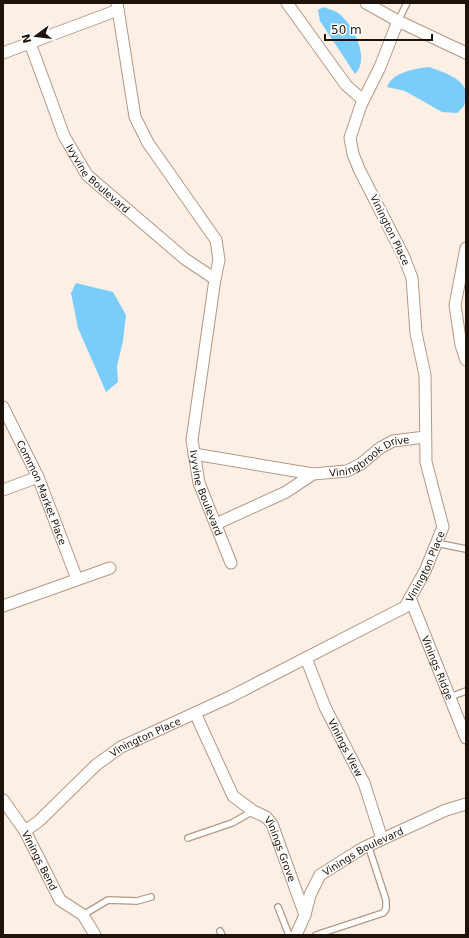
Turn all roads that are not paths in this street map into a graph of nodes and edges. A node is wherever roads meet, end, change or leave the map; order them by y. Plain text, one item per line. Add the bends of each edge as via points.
1 (287, 3) edge
2 (366, 3) edge
3 (406, 3) edge
4 (118, 7) edge
5 (398, 21) junction
6 (30, 43) junction
7 (3, 53) edge
8 (466, 53) edge
9 (363, 100) junction
10 (466, 248) edge
11 (464, 264) edge
12 (215, 279) junction
13 (466, 360) edge
14 (3, 407) edge
15 (425, 437) junction
16 (194, 454) junction
17 (313, 474) junction
18 (38, 477) junction
19 (3, 490) edge
20 (216, 524) junction
21 (436, 543) junction
22 (466, 549) edge
23 (231, 563) dead end
24 (110, 568) dead end
25 (77, 579) junction
26 (410, 598) junction
27 (3, 606) edge
28 (306, 658) junction
29 (466, 690) edge
30 (450, 697) junction
31 (195, 713) junction
32 (466, 738) edge
33 (3, 800) edge
34 (466, 804) edge
35 (253, 811) junction
36 (25, 830) junction
37 (188, 838) dead end
38 (382, 839) junction
39 (368, 845) junction
40 (151, 897) dead end
41 (278, 907) dead end
42 (82, 915) junction
43 (305, 915) junction
44 (95, 935) edge
45 (289, 935) edge
46 (296, 935) edge
47 (316, 935) edge

1 - 9 street via 346,85
2 - 5 street
3 - 5 lane
4 - 6 street
4 - 12 street, Ivyvine Boulevard via 135,117 148,143 216,240 219,260
5 - 8 street
5 - 9 street, Vinington Place via 380,67
6 - 7 street
6 - 12 street, Ivyvine Boulevard via 64,136 86,175 185,259
9 - 15 street, Vinington Place via 350,138 359,169 412,278 416,333 425,375
10 - 11 street
11 - 13 street via 455,305
12 - 16 street, Ivyvine Boulevard via 192,440
14 - 18 street, Common Market Place
15 - 17 street, Viningbrook Drive via 393,441 347,471
15 - 21 street, Vinington Place via 426,462 443,526
16 - 17 street, Viningbrook Drive
16 - 20 street, Ivyvine Boulevard via 200,483
17 - 20 street, Viningbrook Drive via 286,492
18 - 19 street
18 - 25 street, Common Market Place
20 - 23 street, Ivyvine Boulevard
21 - 22 lane
21 - 26 street, Vinington Place via 425,571
24 - 25 street
25 - 27 street
26 - 28 street, Vinington Place via 406,607
26 - 30 street, Vinings Ridge
28 - 31 street, Vinington Place
28 - 38 street, Vinings View via 325,706 364,783
29 - 30 lane
30 - 32 street, Vinings Ridge
31 - 35 street, Vinings Grove via 233,796
31 - 36 street, Vinington Place via 121,747 96,765 39,821
33 - 36 street, Vinings Bend
34 - 38 street, Vinings Boulevard via 446,810
35 - 37 lane via 232,823
35 - 43 street, Vinings Grove via 266,817 272,824
36 - 42 street, Vinings Bend via 60,900
38 - 39 street, Vinings Boulevard
39 - 43 street, Vinings Boulevard via 320,875 310,895
39 - 47 lane via 386,900 384,913
40 - 42 lane via 137,901 108,900
41 - 45 lane
42 - 44 street, Vinings Bend
43 - 46 street, Vinings Boulevard

